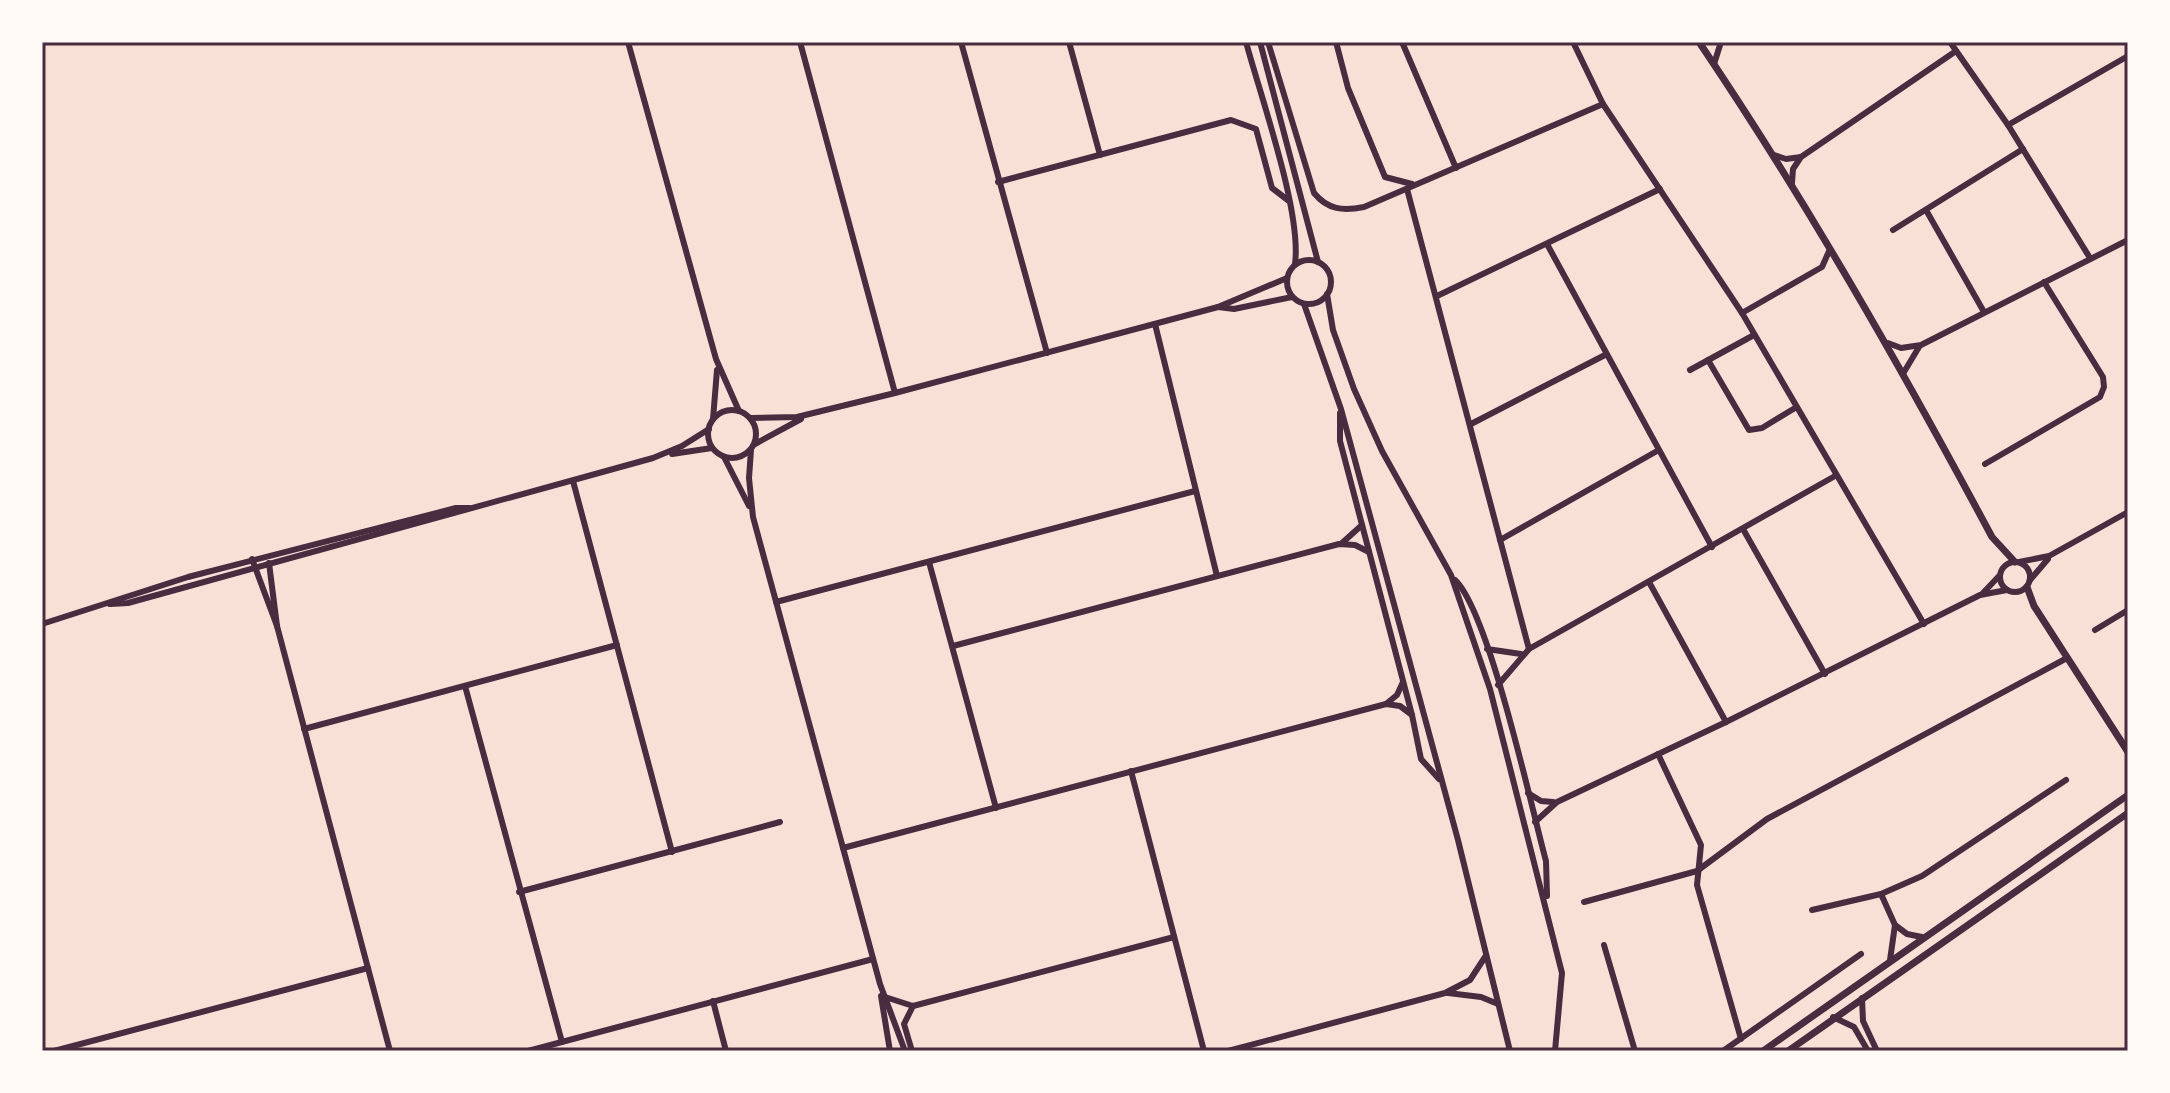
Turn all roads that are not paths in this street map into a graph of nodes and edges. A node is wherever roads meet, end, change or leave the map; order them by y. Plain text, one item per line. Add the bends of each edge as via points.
1 (628, 42) edge
2 (800, 42) edge
3 (961, 42) edge
4 (1069, 42) edge
5 (1246, 42) edge
6 (1260, 42) edge
7 (1268, 42) edge
8 (1336, 42) edge
9 (1402, 42) edge
10 (1573, 42) edge
11 (1699, 42) edge
12 (1721, 42) edge
13 (1950, 42) edge
14 (1956, 51) junction
15 (2128, 56) edge
16 (1714, 64) junction
17 (1603, 104) junction
18 (2008, 125) junction
19 (2023, 149) junction
20 (1100, 155) junction
21 (1774, 155) junction
22 (1801, 157) junction
23 (1456, 168) junction
24 (998, 182) junction
25 (1792, 184) junction
26 (1410, 187) junction
27 (1660, 189) junction
28 (1289, 201) junction
29 (1926, 210) junction
30 (1893, 230) dead end
31 (2128, 240) edge
32 (1547, 244) junction
33 (1829, 245) junction
34 (2090, 258) junction
35 (1318, 262) junction
36 (1295, 264) junction
37 (1287, 278) junction
38 (2044, 282) junction
39 (1327, 294) junction
40 (1437, 296) junction
41 (1292, 297) junction
42 (1304, 304) junction
43 (1218, 307) junction
44 (1984, 312) junction
45 (1742, 313) junction
46 (1155, 324) junction
47 (1754, 335) junction
48 (1888, 343) junction
49 (1921, 345) junction
50 (1047, 353) junction
51 (1605, 355) junction
52 (716, 359) junction
53 (1708, 360) junction
54 (1690, 370) dead end
55 (1904, 372) junction
56 (895, 393) junction
57 (1795, 408) junction
58 (1341, 409) junction
59 (739, 411) junction
60 (812, 414) junction
61 (750, 418) junction
62 (712, 420) junction
63 (1471, 424) junction
64 (709, 429) junction
65 (753, 447) junction
66 (712, 448) junction
67 (1657, 451) junction
68 (724, 457) junction
69 (653, 458) junction
70 (1985, 464) dead end
71 (1835, 476) junction
72 (573, 481) junction
73 (1195, 491) junction
74 (469, 508) junction
75 (2128, 512) edge
76 (753, 517) junction
77 (1362, 525) junction
78 (1743, 529) junction
79 (1500, 540) junction
80 (1339, 544) junction
81 (1712, 547) junction
82 (1369, 552) junction
83 (2058, 552) junction
84 (267, 555) junction
85 (252, 559) junction
86 (929, 562) junction
87 (2017, 562) junction
88 (269, 564) junction
89 (255, 568) junction
90 (2000, 574) junction
91 (1451, 575) junction
92 (1217, 576) junction
93 (1649, 582) junction
94 (2028, 583) junction
95 (2007, 590) junction
96 (1980, 595) junction
97 (776, 602) junction
98 (110, 604) junction
99 (2128, 610) edge
100 (42, 624) edge
101 (1924, 624) junction
102 (277, 626) junction
103 (2095, 630) dead end
104 (617, 645) junction
105 (953, 646) junction
106 (1487, 649) junction
107 (1529, 649) junction
108 (1521, 654) junction
109 (2067, 658) junction
110 (1825, 674) junction
111 (1404, 682) junction
112 (1498, 685) junction
113 (465, 686) junction
114 (1386, 704) junction
115 (1412, 715) junction
116 (1726, 722) junction
117 (304, 729) junction
118 (2128, 752) edge
119 (1658, 754) junction
120 (1131, 771) junction
121 (2066, 780) dead end
122 (1441, 781) junction
123 (1528, 793) junction
124 (2128, 795) edge
125 (1557, 802) junction
126 (996, 808) junction
127 (2125, 817) edge
128 (780, 822) dead end
129 (1535, 822) junction
130 (843, 848) junction
131 (672, 852) junction
132 (1697, 871) junction
133 (519, 892) junction
134 (1881, 894) junction
135 (1546, 900) junction
136 (1584, 902) dead end
137 (1812, 910) dead end
138 (1895, 925) junction
139 (1174, 937) junction
140 (1922, 937) junction
141 (1604, 945) dead end
142 (1861, 954) dead end
143 (1486, 956) junction
144 (873, 959) junction
145 (1890, 960) junction
146 (368, 968) junction
147 (880, 984) junction
148 (1445, 993) junction
149 (885, 997) junction
150 (1862, 997) junction
151 (713, 1001) junction
152 (1498, 1004) junction
153 (913, 1006) junction
154 (1833, 1017) junction
155 (1741, 1039) junction
156 (562, 1042) junction
157 (54, 1051) edge
158 (390, 1051) edge
159 (528, 1051) edge
160 (726, 1051) edge
161 (890, 1051) edge
162 (905, 1051) edge
163 (912, 1051) edge
164 (1204, 1051) edge
165 (1228, 1051) edge
166 (1510, 1051) edge
167 (1555, 1051) edge
168 (1635, 1051) edge
169 (1723, 1051) edge
170 (1763, 1051) edge
171 (1788, 1051) edge
172 (1868, 1051) edge
173 (1877, 1051) edge

1 - 52 street
2 - 56 street
3 - 24 street
4 - 20 street
5 - 28 street
6 - 35 street
7 - 26 street via 1310,183 1321,201 1351,210
8 - 26 street via 1348,88 1385,177
9 - 23 street
10 - 17 street
11 - 16 street
12 - 16 street
13 - 14 street
14 - 18 street
14 - 22 street
15 - 18 street
16 - 21 street
17 - 23 street
17 - 27 street
18 - 19 street
19 - 29 street
19 - 34 street
20 - 24 street
20 - 28 street via 1237,121 1256,129 1272,188
21 - 22 street
21 - 25 street
22 - 25 street
23 - 26 street
24 - 50 street
25 - 33 street
26 - 40 street
27 - 32 street
27 - 45 street
28 - 36 street
29 - 30 street
29 - 44 street
31 - 34 street
32 - 40 street
32 - 51 street
33 - 45 street via 1829,259 1822,267
33 - 48 street
34 - 38 street
35 - 36 street
35 - 39 street via 1330,276
36 - 37 street
37 - 41 street
37 - 43 street
38 - 44 street
38 - 70 street via 2103,377 2104,387 2100,397
39 - 42 street via 1317,303
39 - 91 street via 1336,341 1368,421
40 - 63 street
41 - 42 street
41 - 43 street via 1234,309
42 - 58 street
43 - 46 street
44 - 49 street
45 - 47 street
46 - 50 street
46 - 73 street
47 - 53 street
47 - 57 street
48 - 49 street via 1901,348
48 - 55 street
49 - 55 street
50 - 56 street
51 - 63 street
51 - 67 street
52 - 59 street
52 - 62 street via 718,390
53 - 54 street
53 - 57 street via 1749,430
55 - 87 street via 1992,537
56 - 60 street
57 - 71 street
58 - 77 street via 1340,441
58 - 122 street
59 - 61 street
59 - 62 street via 724,411
60 - 61 street
60 - 65 street
61 - 65 street via 756,430
62 - 64 street
63 - 79 street
64 - 66 street
64 - 69 street
65 - 68 street via 738,458
65 - 76 street
66 - 68 street
66 - 69 street
67 - 79 street
67 - 81 street
68 - 76 street
69 - 72 street
71 - 78 street
71 - 101 street
72 - 74 street
72 - 104 street
73 - 86 street
73 - 92 street
74 - 84 street
74 - 88 street
75 - 83 street
76 - 97 street
77 - 80 street
77 - 82 street
78 - 81 street
78 - 110 street
79 - 107 street
80 - 82 street
80 - 92 street
81 - 93 street
82 - 111 street
83 - 87 street
83 - 94 street
84 - 85 street
84 - 88 street
85 - 89 street
85 - 98 street
86 - 97 street
86 - 105 street
87 - 90 street via 2004,566
87 - 94 street via 2027,567
88 - 89 street
88 - 102 street
89 - 98 street
89 - 102 street
90 - 95 street
90 - 96 street
91 - 106 street via 1470,600
91 - 135 street via 1490,689
92 - 105 street
93 - 107 street
93 - 116 street
94 - 95 street via 2015,592
94 - 109 street via 2034,606
95 - 96 street
96 - 101 street
97 - 130 street
98 - 100 street
99 - 103 street
101 - 110 street
102 - 117 street
104 - 113 street
104 - 131 street
105 - 126 street
106 - 108 street
106 - 112 street
107 - 108 street
108 - 112 street
109 - 118 street
109 - 132 street via 1767,819
110 - 116 street
111 - 114 street
111 - 115 street
112 - 123 street
113 - 117 street
113 - 133 street
114 - 115 street
114 - 120 street
115 - 122 street via 1421,759
116 - 119 street
117 - 146 street
119 - 125 street
119 - 132 street via 1701,845
120 - 126 street
120 - 139 street
121 - 134 street via 1941,865
122 - 143 street
123 - 125 street
123 - 129 street
124 - 140 street
125 - 129 street
126 - 130 street
127 - 150 street
128 - 131 street
129 - 135 street via 1546,861
130 - 144 street
131 - 133 street
132 - 136 street
132 - 155 street
133 - 156 street
134 - 137 street
134 - 138 street
135 - 167 street via 1562,973
138 - 140 street
138 - 145 street
139 - 153 street
139 - 164 street
140 - 145 street
141 - 168 street
142 - 155 street
143 - 148 street via 1470,980
143 - 152 street
144 - 147 street
144 - 151 street
145 - 170 street
146 - 157 street
146 - 158 street
147 - 149 street
147 - 161 street
148 - 152 street
148 - 165 street
149 - 153 street
149 - 162 street
150 - 154 street
150 - 173 street via 1861,1014
151 - 156 street
151 - 160 street
152 - 166 street
153 - 163 street via 904,1024
154 - 171 street
154 - 172 street via 1854,1027
155 - 169 street
156 - 159 street

